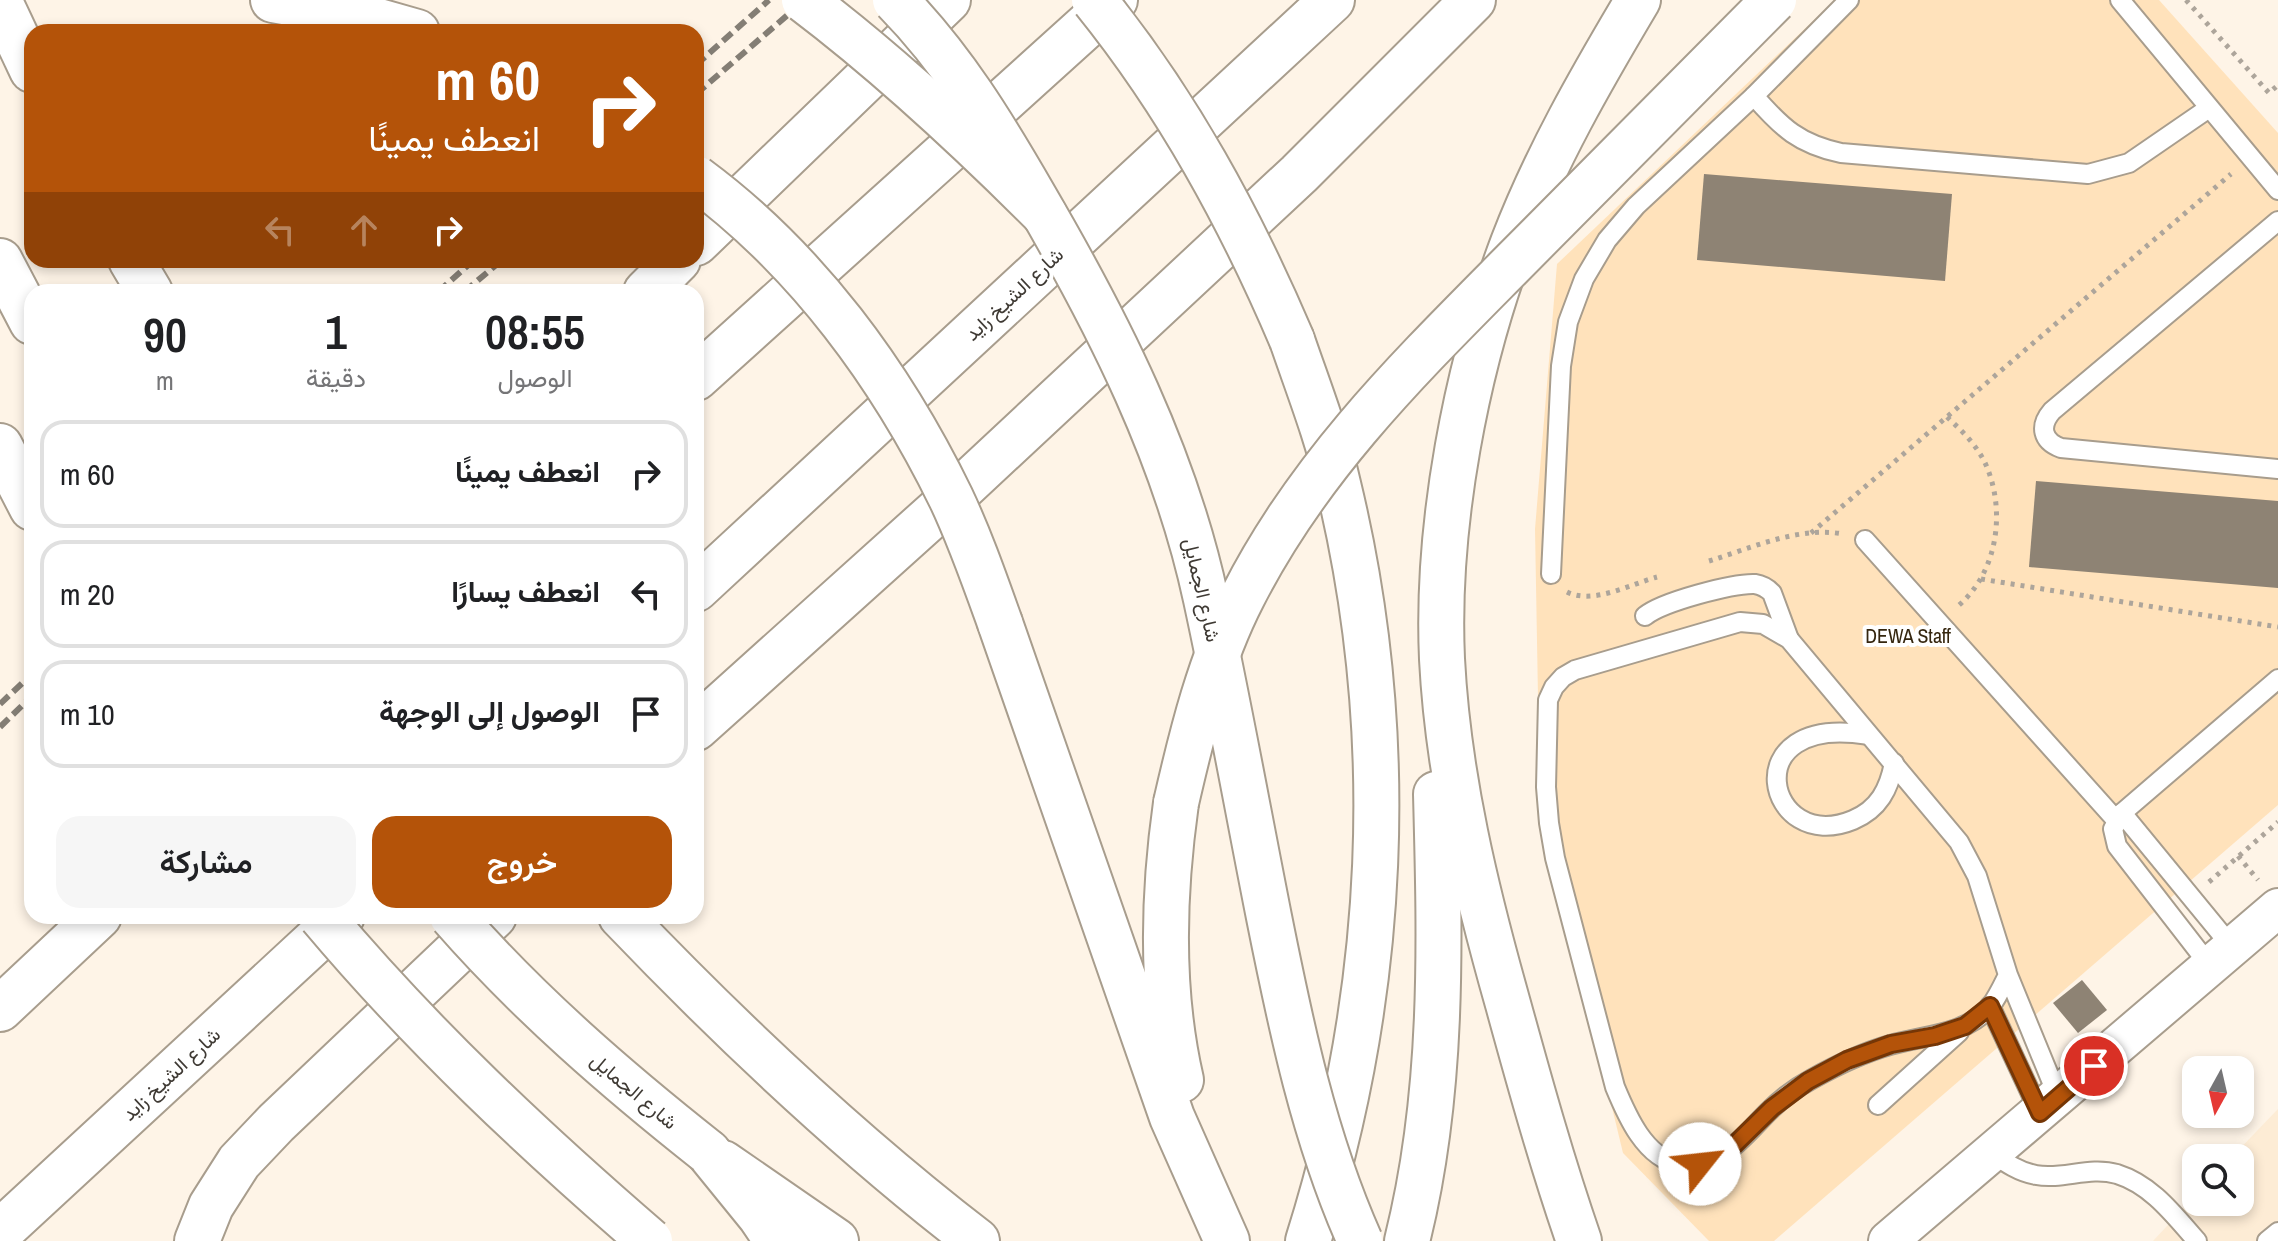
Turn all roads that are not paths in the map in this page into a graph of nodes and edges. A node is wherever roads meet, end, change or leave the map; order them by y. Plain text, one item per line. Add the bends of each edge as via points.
1 (273, 0) edge
2 (804, 0) edge
3 (895, 0) edge
4 (948, 0) edge
5 (1094, 0) edge
6 (1115, 0) edge
7 (1332, 0) edge
8 (1473, 0) edge
9 (1638, 0) edge
10 (1774, 0) edge
11 (1849, 0) edge
12 (2120, 0) edge
13 (0, 2) edge
14 (389, 24) edge
15 (24, 53) edge
16 (1754, 96) junction
17 (2209, 108) junction
18 (704, 185) edge
19 (2278, 190) edge
20 (1044, 214) junction
21 (2278, 221) edge
22 (704, 235) edge
23 (0, 261) edge
24 (670, 268) edge
25 (654, 284) edge
26 (24, 307) edge
27 (704, 371) edge
28 (0, 446) edge
29 (2278, 469) edge
30 (24, 492) edge
31 (1865, 540) dead end
32 (1551, 574) dead end
33 (704, 582) edge
34 (1645, 616) dead end
35 (1789, 639) junction
36 (1442, 657) junction
37 (2278, 679) edge
38 (704, 721) edge
39 (1868, 735) junction
40 (1894, 763) junction
41 (2119, 816) junction
42 (2278, 908) edge
43 (90, 924) edge
44 (328, 924) edge
45 (333, 924) edge
46 (460, 924) edge
47 (486, 924) edge
48 (629, 924) edge
49 (2221, 957) junction
50 (2008, 975) junction
51 (1990, 1006) junction
52 (0, 1009) edge
53 (1965, 1026) junction
54 (1878, 1105) dead end
55 (2049, 1105) junction
56 (708, 1152) junction
57 (1992, 1153) junction
58 (1549, 1155) junction
59 (1207, 1195) junction
60 (0, 1232) edge
61 (2278, 1232) edge
62 (197, 1241) edge
63 (650, 1241) edge
64 (777, 1241) edge
65 (836, 1241) edge
66 (977, 1241) edge
67 (1227, 1241) edge
68 (1308, 1241) edge
69 (1360, 1241) edge
70 (1407, 1241) edge
71 (1579, 1241) edge
72 (1600, 1241) edge
73 (1888, 1241) edge
74 (2197, 1241) edge
75 (2267, 1241) edge

1 - 14 main road
2 - 20 main road, bridge via 923,96
3 - 20 main road, شارع الجمايل, bridge via 965,83
4 - 22 main road
5 - 68 main road, bridge via 1196,144 1238,221 1292,340 1338,480 1354,553 1371,669 1377,846 1363,993 1336,1138
6 - 27 main road
7 - 33 main road, شارع الشيخ زايد
8 - 38 main road via 1299,174
9 - 36 main road via 1545,166 1486,324 1452,489
10 - 59 main road, bridge via 1362,419 1296,505 1241,598 1188,751 1171,843 1166,910 1170,1017
11 - 16 lane
12 - 17 lane
13 - 15 main road
16 - 17 lane via 1792,135 1815,147 2088,174 2129,163
16 - 32 lane via 1636,206 1584,279 1568,322 1561,366
17 - 19 lane
18 - 59 main road, bridge via 762,233 851,331 922,442 952,500 1172,1117
20 - 69 main road, شارع الجمايل, bridge via 1124,360 1184,516 1206,596 1303,1076
21 - 29 lane via 2052,411 2043,428 2052,445 2061,448
23 - 26 main road
24 - 25 main road
28 - 30 main road
31 - 41 lane
34 - 35 lane via 1675,601 1756,584 1772,593
35 - 39 lane
35 - 53 lane via 1763,624 1728,625 1575,670 1563,677 1548,700 1546,787 1553,846 1625,1111 1655,1153 1676,1164 1700,1164 1723,1156 1772,1108 1847,1060
36 - 58 main road via 1456,779 1479,899
36 - 70 main road via 1436,749 1437,1051
37 - 41 lane
39 - 40 lane
39 - 40 lane via 1827,732 1790,747 1779,762 1776,780 1790,812 1824,825 1864,815 1890,784
40 - 50 lane via 1959,842 1977,876
41 - 49 lane via 2191,898
41 - 49 lane via 2113,838 2117,846
42 - 49 street
43 - 52 main road
44 - 63 main road, bridge via 495,1102
45 - 60 main road, شارع الشيخ زايد
46 - 56 main road, شارع الجمايل, bridge via 581,1046
47 - 62 main road via 239,1162 211,1206
48 - 66 main road via 775,1068
49 - 55 street
50 - 51 lane
50 - 55 lane
51 - 53 lane
51 - 55 lane
53 - 54 lane
55 - 57 street
56 - 64 main road
56 - 65 main road, شارع الجمايل
57 - 73 street
57 - 74 lane via 2014,1169 2038,1176 2089,1171 2139,1183
58 - 71 main road
58 - 72 street
59 - 67 main road
61 - 75 lane

